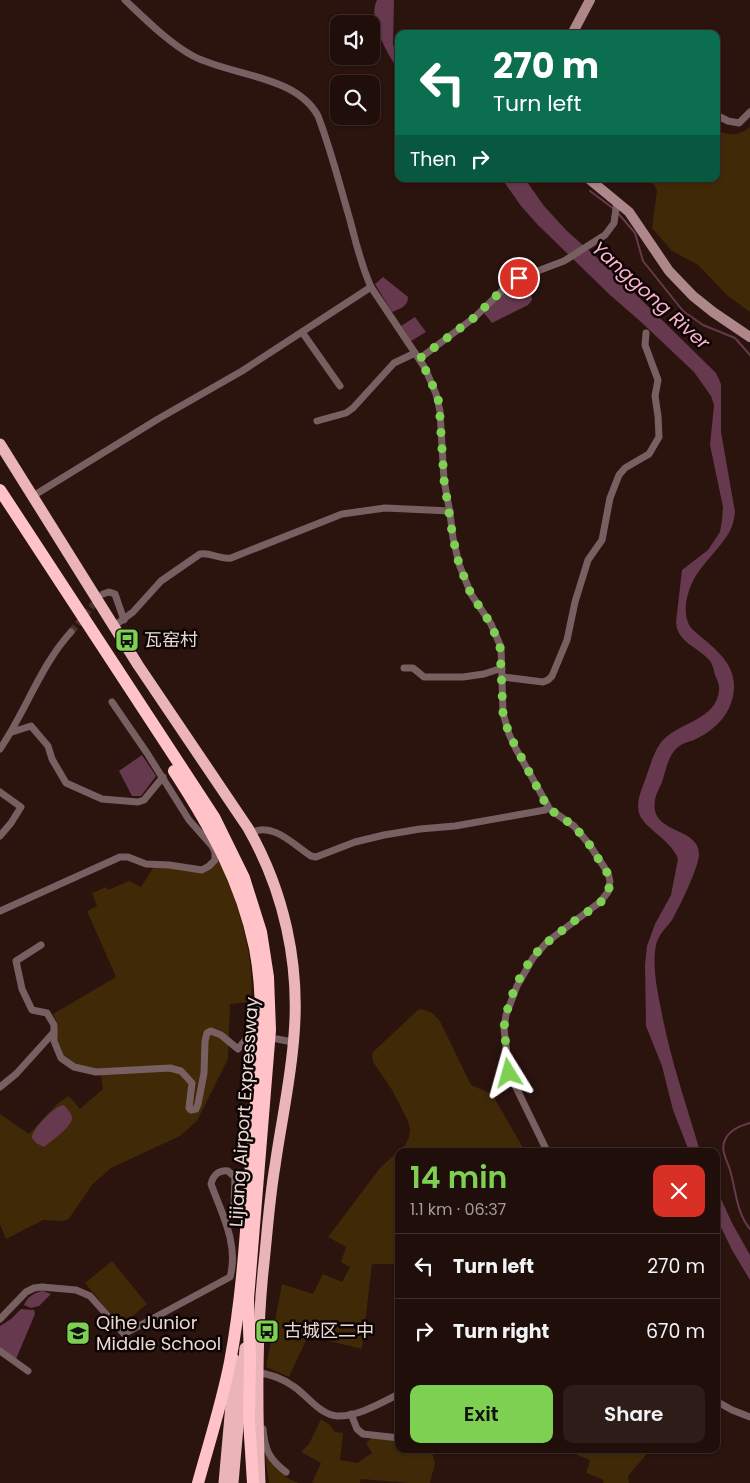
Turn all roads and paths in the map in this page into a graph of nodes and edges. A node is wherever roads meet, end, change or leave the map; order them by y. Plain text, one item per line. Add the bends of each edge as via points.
1 (125, 0) edge
2 (590, 0) edge
3 (574, 30) edge
4 (750, 112) edge
5 (720, 117) edge
6 (593, 182) edge
7 (617, 201) junction
8 (371, 287) junction
9 (302, 332) junction
10 (646, 333) dead end
11 (750, 337) edge
12 (417, 356) junction
13 (340, 386) dead end
14 (317, 421) dead end
15 (0, 444) edge
16 (0, 490) edge
17 (33, 496) junction
18 (0, 505) edge
19 (450, 511) junction
20 (103, 594) dead end
21 (119, 623) junction
22 (71, 632) tunnel mouth
23 (404, 668) dead end
24 (502, 668) junction
25 (503, 677) junction
26 (112, 702) dead end
27 (12, 732) junction
28 (0, 749) edge
29 (163, 777) junction
30 (0, 792) edge
31 (548, 808) junction
32 (251, 833) junction
33 (0, 836) edge
34 (0, 911) edge
35 (41, 945) dead end
36 (54, 1031) junction
37 (254, 1036) dead end
38 (277, 1039) dead end
39 (294, 1042) junction
40 (0, 1087) edge
41 (546, 1148) edge
42 (236, 1208) dead end
43 (244, 1299) junction
44 (0, 1319) edge
45 (0, 1351) edge
46 (28, 1371) dead end
47 (257, 1372) junction
48 (395, 1396) edge
49 (720, 1403) edge
50 (257, 1407) junction
51 (350, 1414) junction
52 (750, 1417) edge
53 (395, 1438) edge
54 (286, 1472) dead end
55 (198, 1483) edge
56 (224, 1483) edge
57 (233, 1483) edge
58 (253, 1483) edge
59 (260, 1483) edge

1 - 8 street via 184,51 284,87 312,107 320,122
2 - 3 main road
4 - 5 street via 739,123
6 - 7 main road
7 - 11 main road via 635,220 673,276 703,304
7 - 12 street via 614,223 591,245 564,262 509,284 475,317
8 - 9 street
8 - 12 street
9 - 13 street
9 - 17 street
10 - 25 street via 645,344 658,380 655,396 658,440 649,454 619,475 610,498 602,540 588,560 568,637 552,676 543,682
12 - 14 street via 404,357 394,363 346,413
12 - 19 street via 439,402 444,480
15 - 17 highway
16 - 43 highway, Lijiang Airport Expressway via 214,817 241,870 251,898 266,962 271,1022 267,1091
17 - 21 highway
18 - 43 highway, Lijiang Airport Expressway via 202,815 233,874 245,907 260,978 262,1030
19 - 21 street via 385,508 342,514 231,558 200,554 161,581
19 - 24 street via 459,564 471,594 498,638
20 - 21 street via 111,592 116,596
21 - 32 highway via 172,718
22 - 27 street via 53,655
23 - 24 street via 413,668 424,677 463,677
24 - 25 street
25 - 31 street via 503,713 509,734
26 - 29 street
27 - 28 street
27 - 29 street via 32,726 48,746 66,783 102,799 140,801
29 - 34 street via 191,823 214,849 215,860 209,866 202,870 146,864 120,857
30 - 33 street via 21,807
31 - 32 street via 455,826 384,835 316,857 275,832 264,829
31 - 41 street via 574,826 589,844 608,874 610,885 600,902 537,952 517,986 506,1015 504,1028 509,1073
32 - 39 highway via 262,853 288,935 295,991
35 - 36 street via 16,961 22,989 32,1010 47,1013
36 - 37 street via 54,1041 61,1058 74,1067 96,1072 170,1068 181,1071 192,1084 191,1110 198,1104 207,1033 221,1034 238,1049 247,1038
36 - 40 street
38 - 39 street
39 - 47 highway via 267,1210
42 - 44 street via 235,1178 222,1170 211,1184 232,1242 234,1259 230,1277 124,1334 94,1300 76,1290 34,1288
43 - 55 highway
43 - 56 highway
43 - 57 highway
43 - 58 highway via 250,1358
45 - 46 street
47 - 50 highway
47 - 51 street via 286,1381 328,1413
48 - 51 street
49 - 52 street
50 - 54 street via 262,1411 267,1452
50 - 59 highway
51 - 53 street via 363,1434

